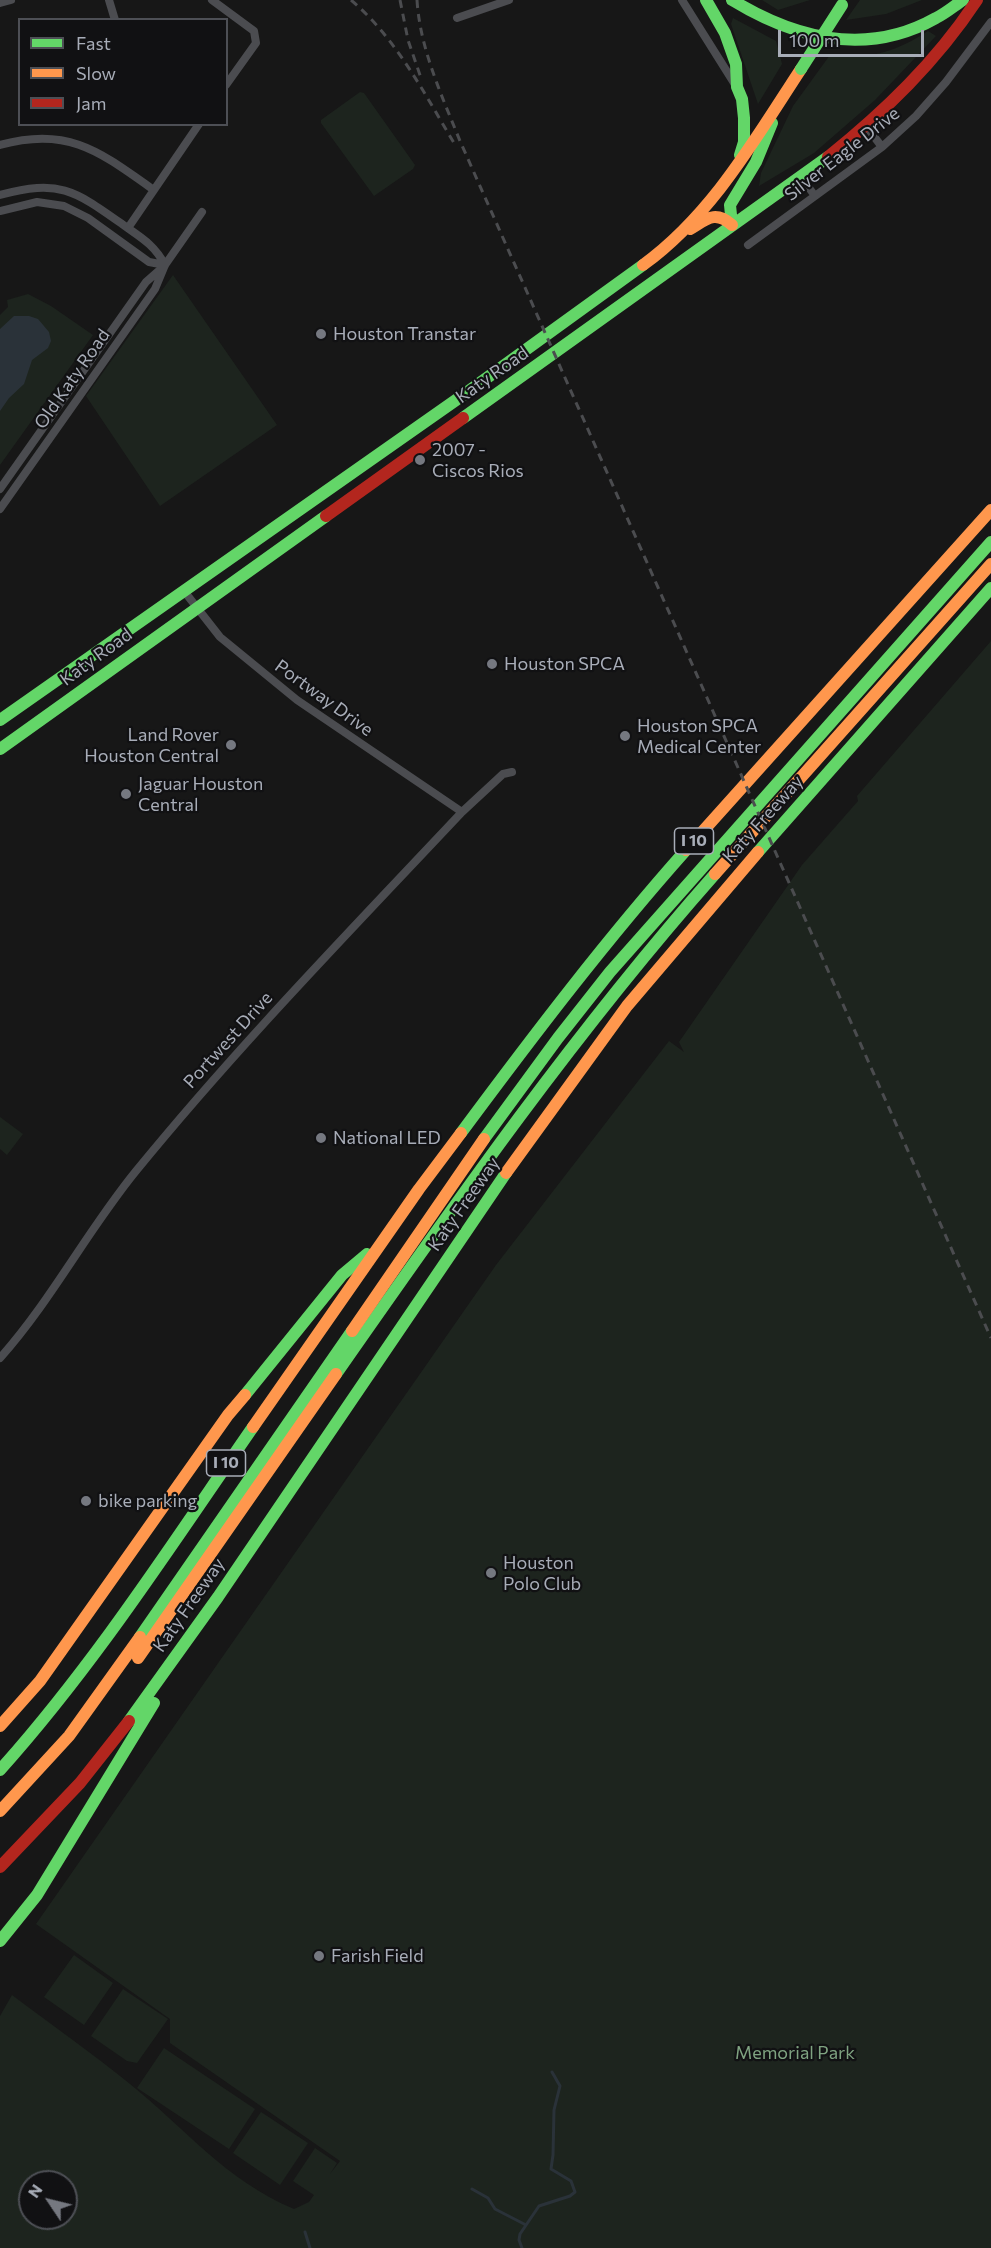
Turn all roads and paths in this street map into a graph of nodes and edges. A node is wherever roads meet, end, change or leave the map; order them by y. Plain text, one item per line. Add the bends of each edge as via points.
1 (11, 0) edge
2 (109, 0) edge
3 (212, 0) edge
4 (508, 0) edge
5 (682, 0) edge
6 (706, 0) edge
7 (732, 0) edge
8 (963, 0) edge
9 (977, 0) edge
10 (0, 3) edge
11 (844, 3) edge
12 (115, 18) edge
13 (456, 18) dead end
14 (991, 22) edge
15 (228, 82) edge
16 (737, 87) junction
17 (777, 108) junction
18 (196, 126) edge
19 (866, 126) junction
20 (0, 146) edge
21 (882, 147) junction
22 (736, 168) junction
23 (801, 177) junction
24 (154, 190) junction
25 (0, 195) edge
26 (815, 196) junction
27 (0, 212) edge
28 (202, 212) dead end
29 (118, 221) junction
30 (732, 225) junction
31 (128, 228) junction
32 (109, 233) junction
33 (680, 234) junction
34 (748, 245) dead end
35 (165, 265) junction
36 (67, 394) junction
37 (76, 401) junction
38 (337, 483) junction
39 (0, 489) edge
40 (351, 497) junction
41 (0, 509) edge
42 (991, 510) edge
43 (991, 542) edge
44 (991, 564) edge
45 (218, 567) junction
46 (231, 583) junction
47 (991, 588) edge
48 (184, 591) junction
49 (196, 608) junction
50 (0, 720) edge
51 (0, 749) edge
52 (512, 772) dead end
53 (462, 812) junction
54 (387, 1236) junction
55 (0, 1358) edge
56 (249, 1550) junction
57 (67, 1692) junction
58 (0, 1726) edge
59 (0, 1757) edge
60 (0, 1770) edge
61 (0, 1780) edge
62 (0, 1811) edge
63 (0, 1824) edge
64 (0, 1867) edge
65 (0, 1941) edge

1 - 10 street
2 - 12 street
3 - 15 street via 254,31 256,43
4 - 13 street
5 - 16 street
6 - 16 main road via 734,57
7 - 8 main road via 795,32 842,40 901,32 922,25
9 - 19 main road, Katy Road via 966,20 930,62
11 - 17 main road, Katy Road, bridge
14 - 21 street, Silver Eagle Drive via 940,89
16 - 22 main road via 742,99 744,142
17 - 22 main road, Katy Road
17 - 30 main road via 764,146 730,206
18 - 24 street
19 - 21 street
19 - 23 main road, Katy Road
20 - 24 street via 46,138 75,142 104,156
21 - 26 street, Silver Eagle Drive
22 - 33 main road, Katy Road
23 - 26 street
23 - 30 main road, Katy Road
24 - 31 street
25 - 29 street via 32,188 60,189 86,198
26 - 34 street, Silver Eagle Drive
27 - 32 street via 37,202 58,204 80,213
28 - 35 street, Old Katy Road
29 - 31 street
29 - 32 street
30 - 33 main road via 718,215
30 - 40 main road, Katy Road
31 - 35 street via 157,249
32 - 35 street via 149,262
33 - 38 main road, Katy Road via 653,258
35 - 36 street, Old Katy Road via 146,282
35 - 37 street, Old Katy Road via 155,289
36 - 37 street
36 - 39 street, Old Katy Road
37 - 41 street, Old Katy Road
38 - 40 main road
38 - 45 main road, Katy Road
40 - 46 main road, Katy Road
42 - 54 main road, Katy Freeway / I 10 via 651,890 536,1031
43 - 62 main road via 664,909 558,1038 479,1146 108,1684 69,1736
44 - 63 main road via 696,896 566,1055 449,1212 115,1691 76,1742
45 - 46 main road
45 - 48 main road, Katy Road
46 - 49 main road, Katy Road
47 - 56 main road, Katy Freeway via 689,930 616,1020
48 - 49 street, Portway Drive
48 - 50 main road, Katy Road
49 - 51 main road, Katy Road
49 - 53 street, Portway Drive via 231,648 297,700
52 - 53 street, Portwest Drive via 503,774
53 - 55 street, Portwest Drive via 207,1086 134,1174
54 - 57 main road, Katy Freeway / I 10
54 - 58 main road via 342,1275 228,1415 40,1681
56 - 64 main road, Katy Freeway via 110,1748
56 - 65 main road via 37,1895
57 - 59 main road
57 - 60 main road, Katy Freeway / I 10
57 - 61 main road

